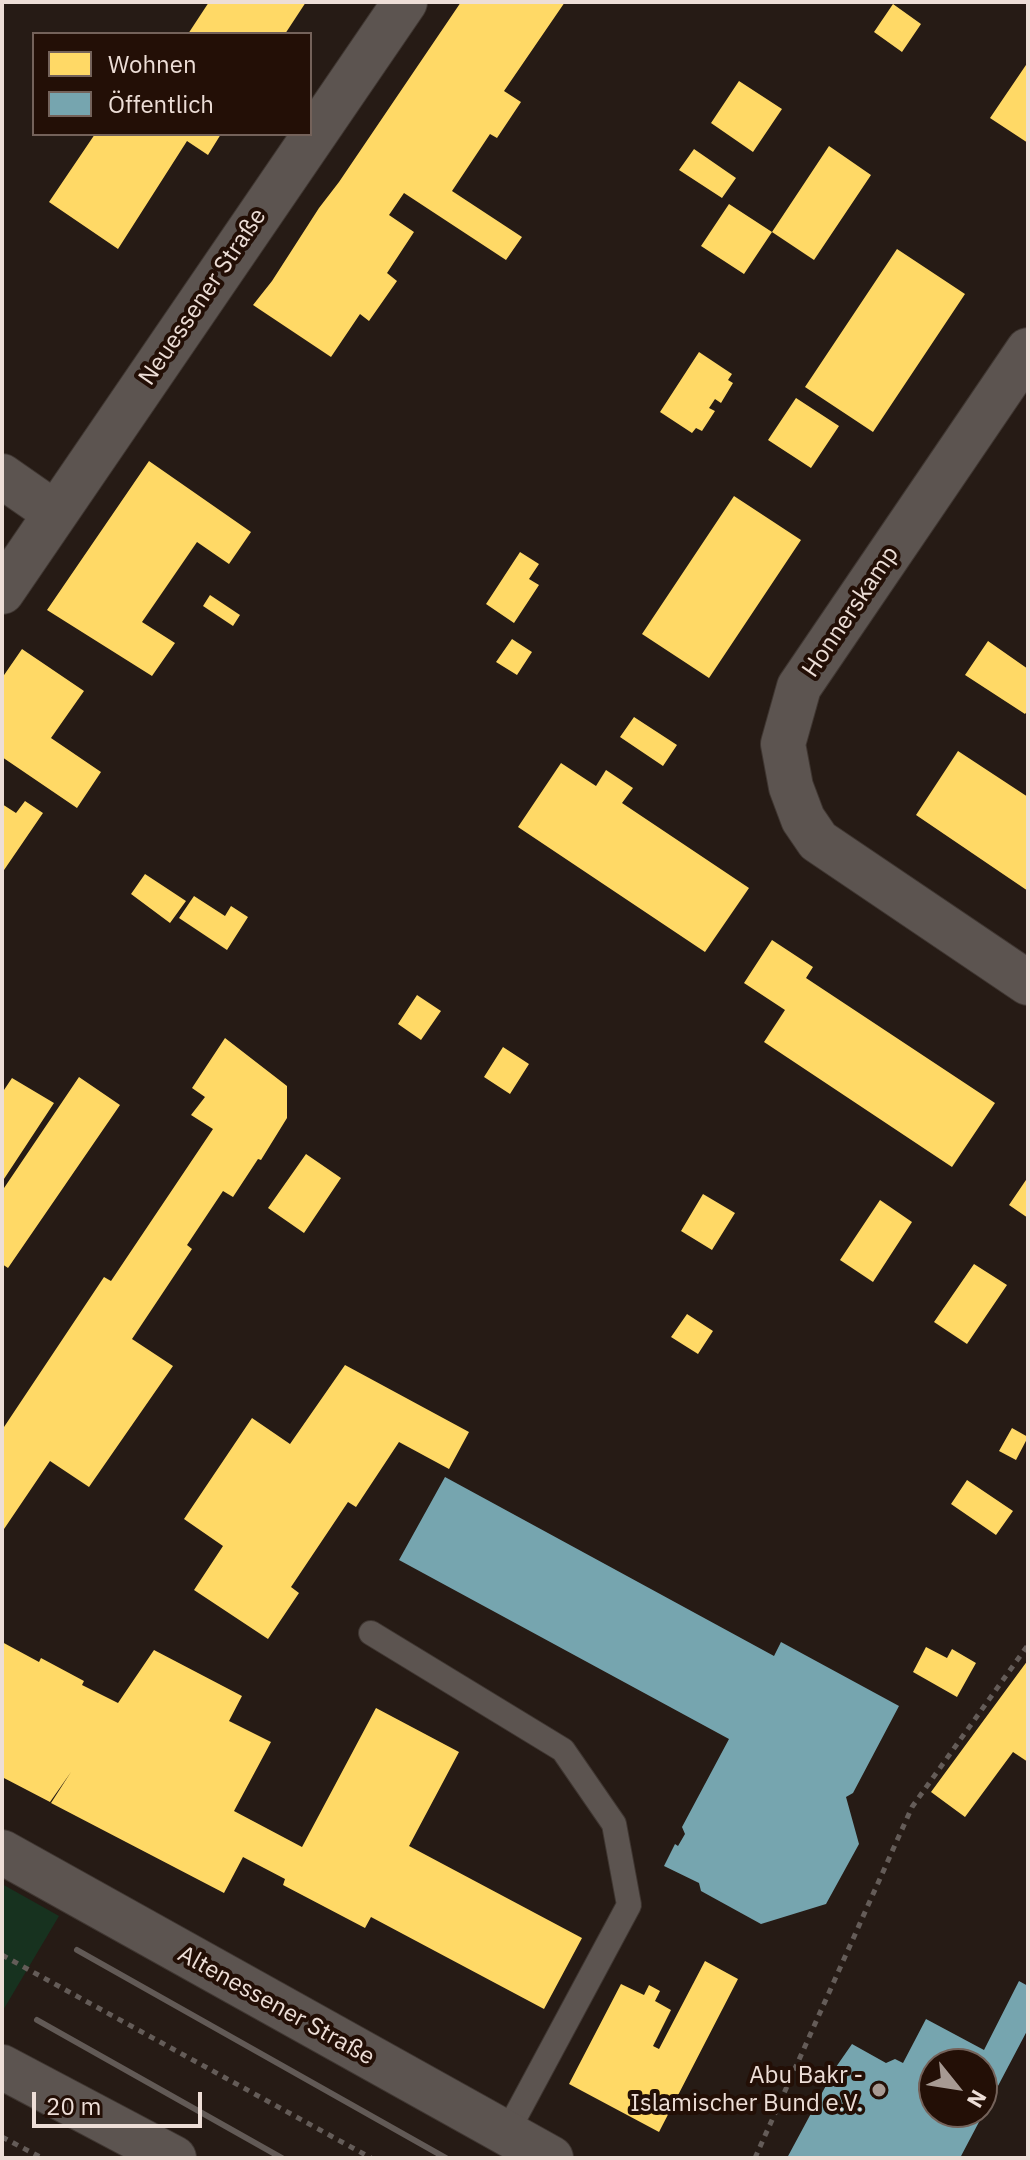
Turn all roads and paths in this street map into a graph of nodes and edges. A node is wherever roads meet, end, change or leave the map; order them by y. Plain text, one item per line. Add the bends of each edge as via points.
1 (405, 2) edge
2 (1028, 350) edge
3 (2, 476) edge
4 (55, 513) junction
5 (2, 592) edge
6 (1028, 983) edge
7 (371, 1633) dead end
8 (1028, 1645) edge
9 (2, 1852) edge
10 (2, 1955) edge
11 (2, 2067) edge
12 (506, 2134) junction
13 (2, 2137) edge
14 (42, 2158) edge
15 (174, 2158) edge
16 (371, 2158) edge
17 (551, 2158) edge
18 (755, 2158) edge

1 - 4 street, Neuessener Straße
2 - 6 street, Honnerskamp via 799,687 783,744 791,787 818,841
3 - 4 street
4 - 5 street, Neuessener Straße
7 - 12 lane via 563,1750 614,1824 629,1905
8 - 18 path via 912,1807
9 - 12 street, Altenessener Straße
10 - 16 path
11 - 15 street
12 - 17 street, Altenessener Straße
13 - 14 path

